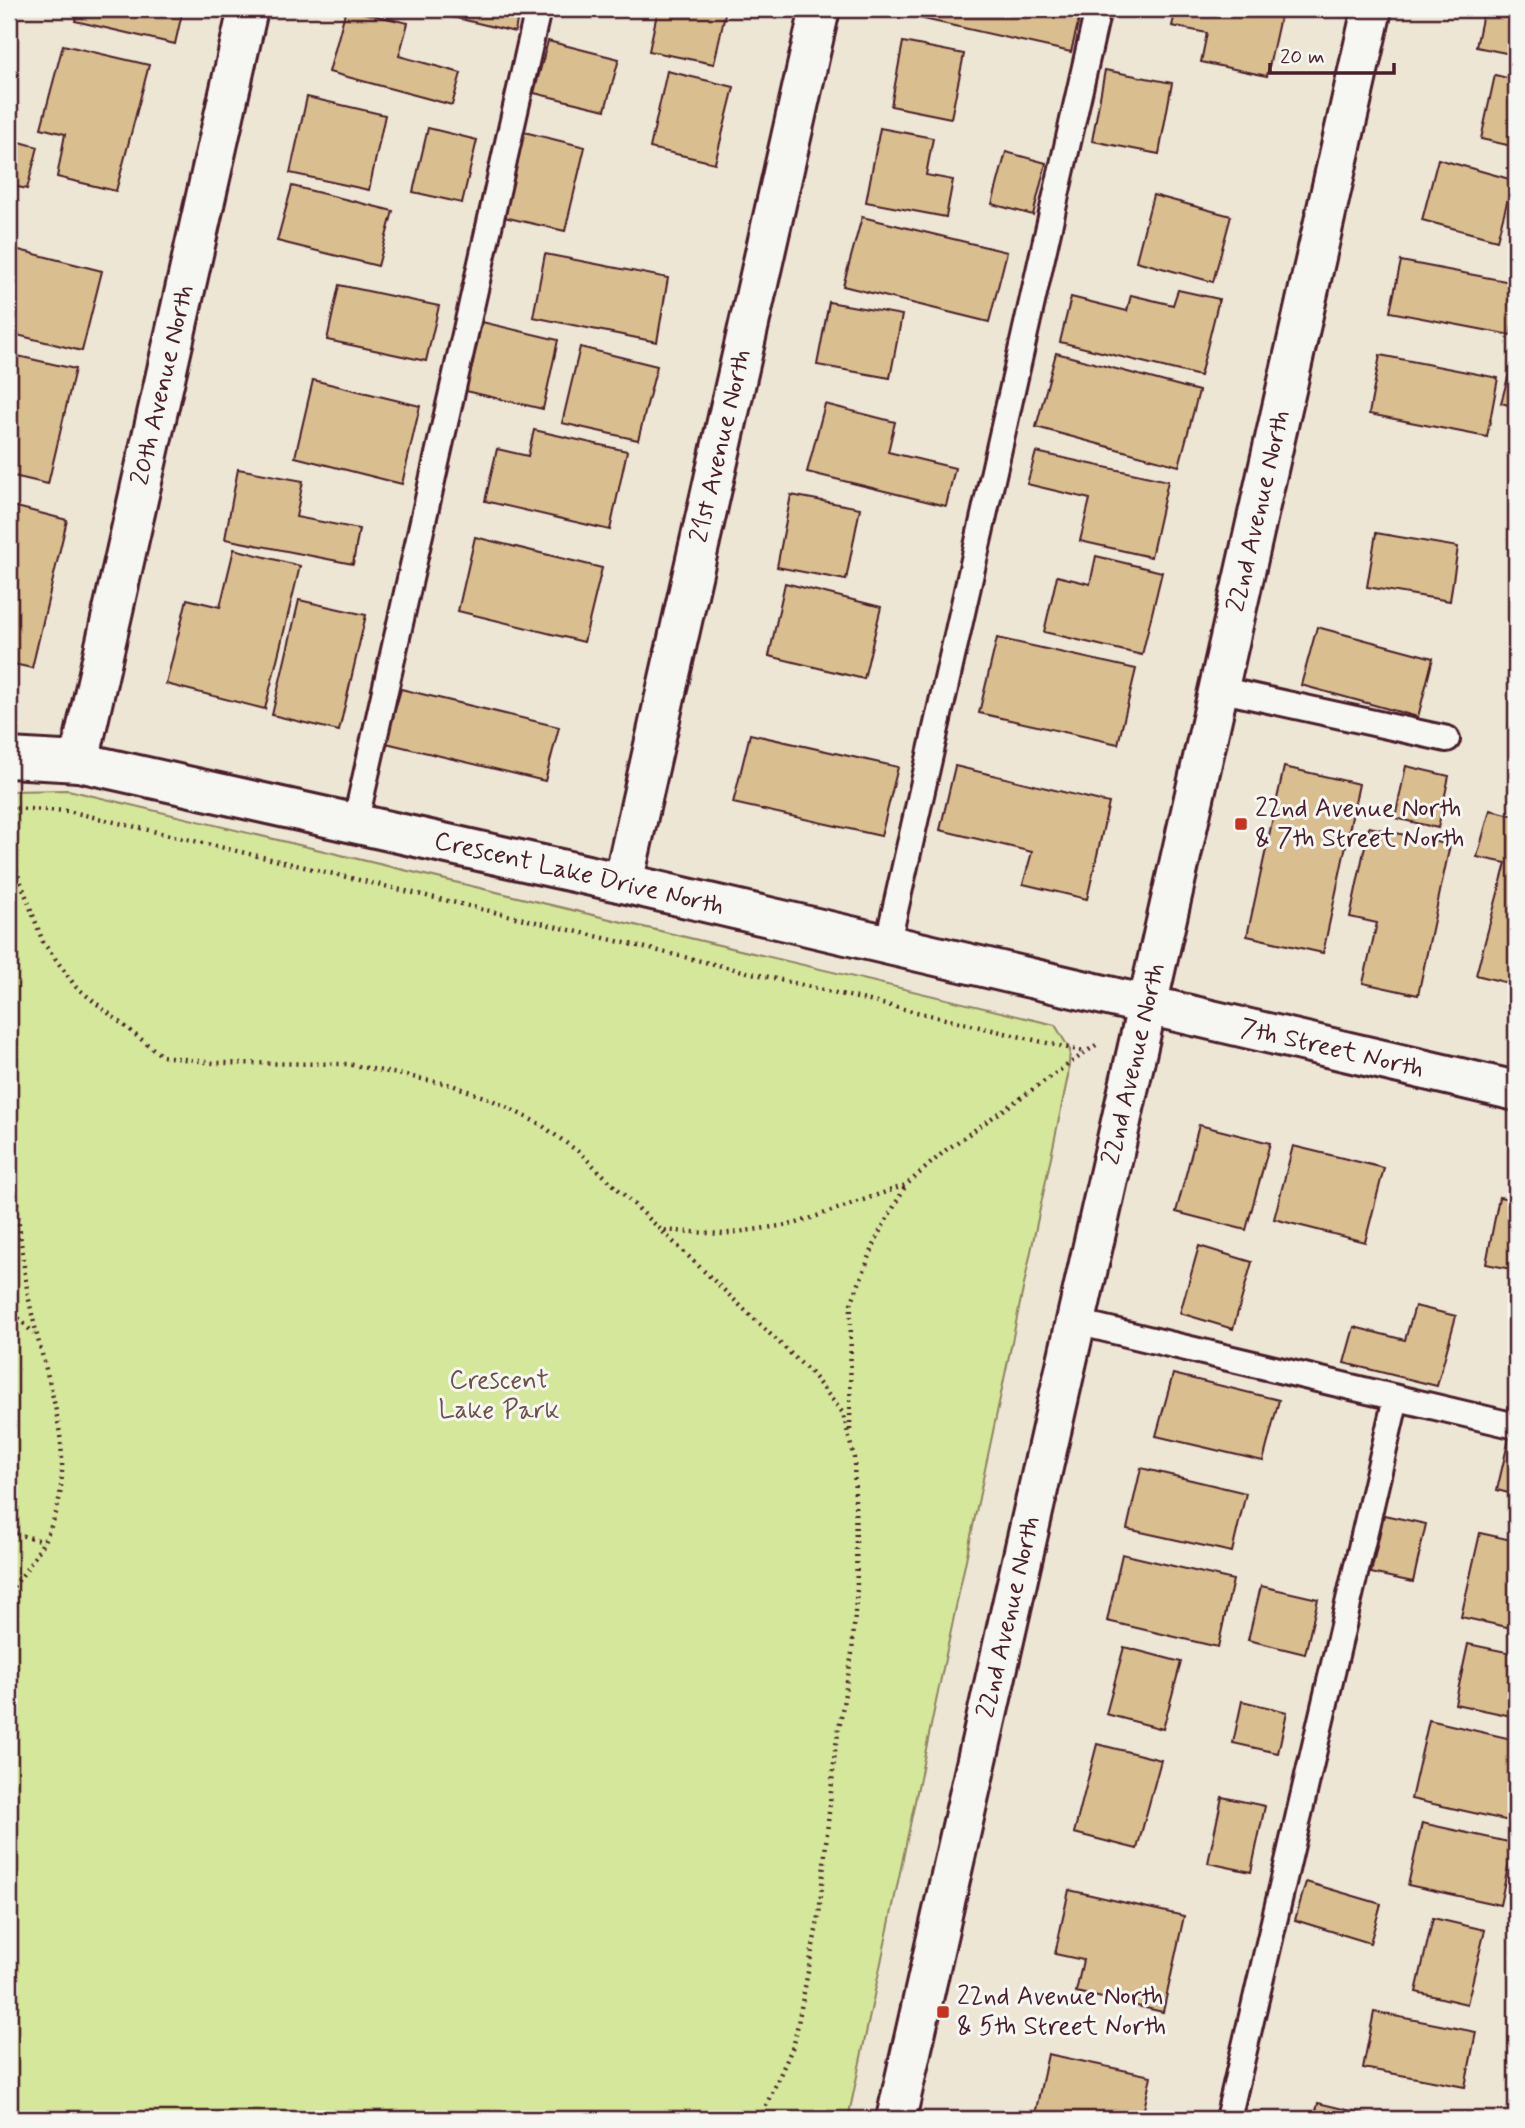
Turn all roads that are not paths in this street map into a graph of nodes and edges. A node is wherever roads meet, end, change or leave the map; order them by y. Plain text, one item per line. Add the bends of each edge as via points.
1 (248, 9) edge
2 (538, 9) edge
3 (820, 9) edge
4 (1098, 9) edge
5 (1372, 9) edge
6 (1219, 689) junction
7 (1447, 739) dead end
8 (9, 758) edge
9 (79, 762) junction
10 (355, 824) junction
11 (623, 883) junction
12 (887, 946) junction
13 (1147, 1008) junction
14 (1516, 1091) edge
15 (1076, 1322) junction
16 (1396, 1398) junction
17 (1516, 1426) edge
18 (896, 2119) edge
19 (1228, 2119) edge

1 - 9 street, 20th Avenue North
2 - 10 lane
3 - 11 street, 21st Avenue North
4 - 12 lane
5 - 6 street, 22nd Avenue North
6 - 7 lane
6 - 13 street, 22nd Avenue North
8 - 9 street, Crescent Lake Drive North
9 - 10 street, Crescent Lake Drive North
10 - 11 street, Crescent Lake Drive North
11 - 12 street, Crescent Lake Drive North
12 - 13 street, Crescent Lake Drive North
13 - 14 street, 7th Street North
13 - 15 street, 22nd Avenue North
15 - 16 lane
15 - 18 street, 22nd Avenue North
16 - 17 lane
16 - 19 lane

